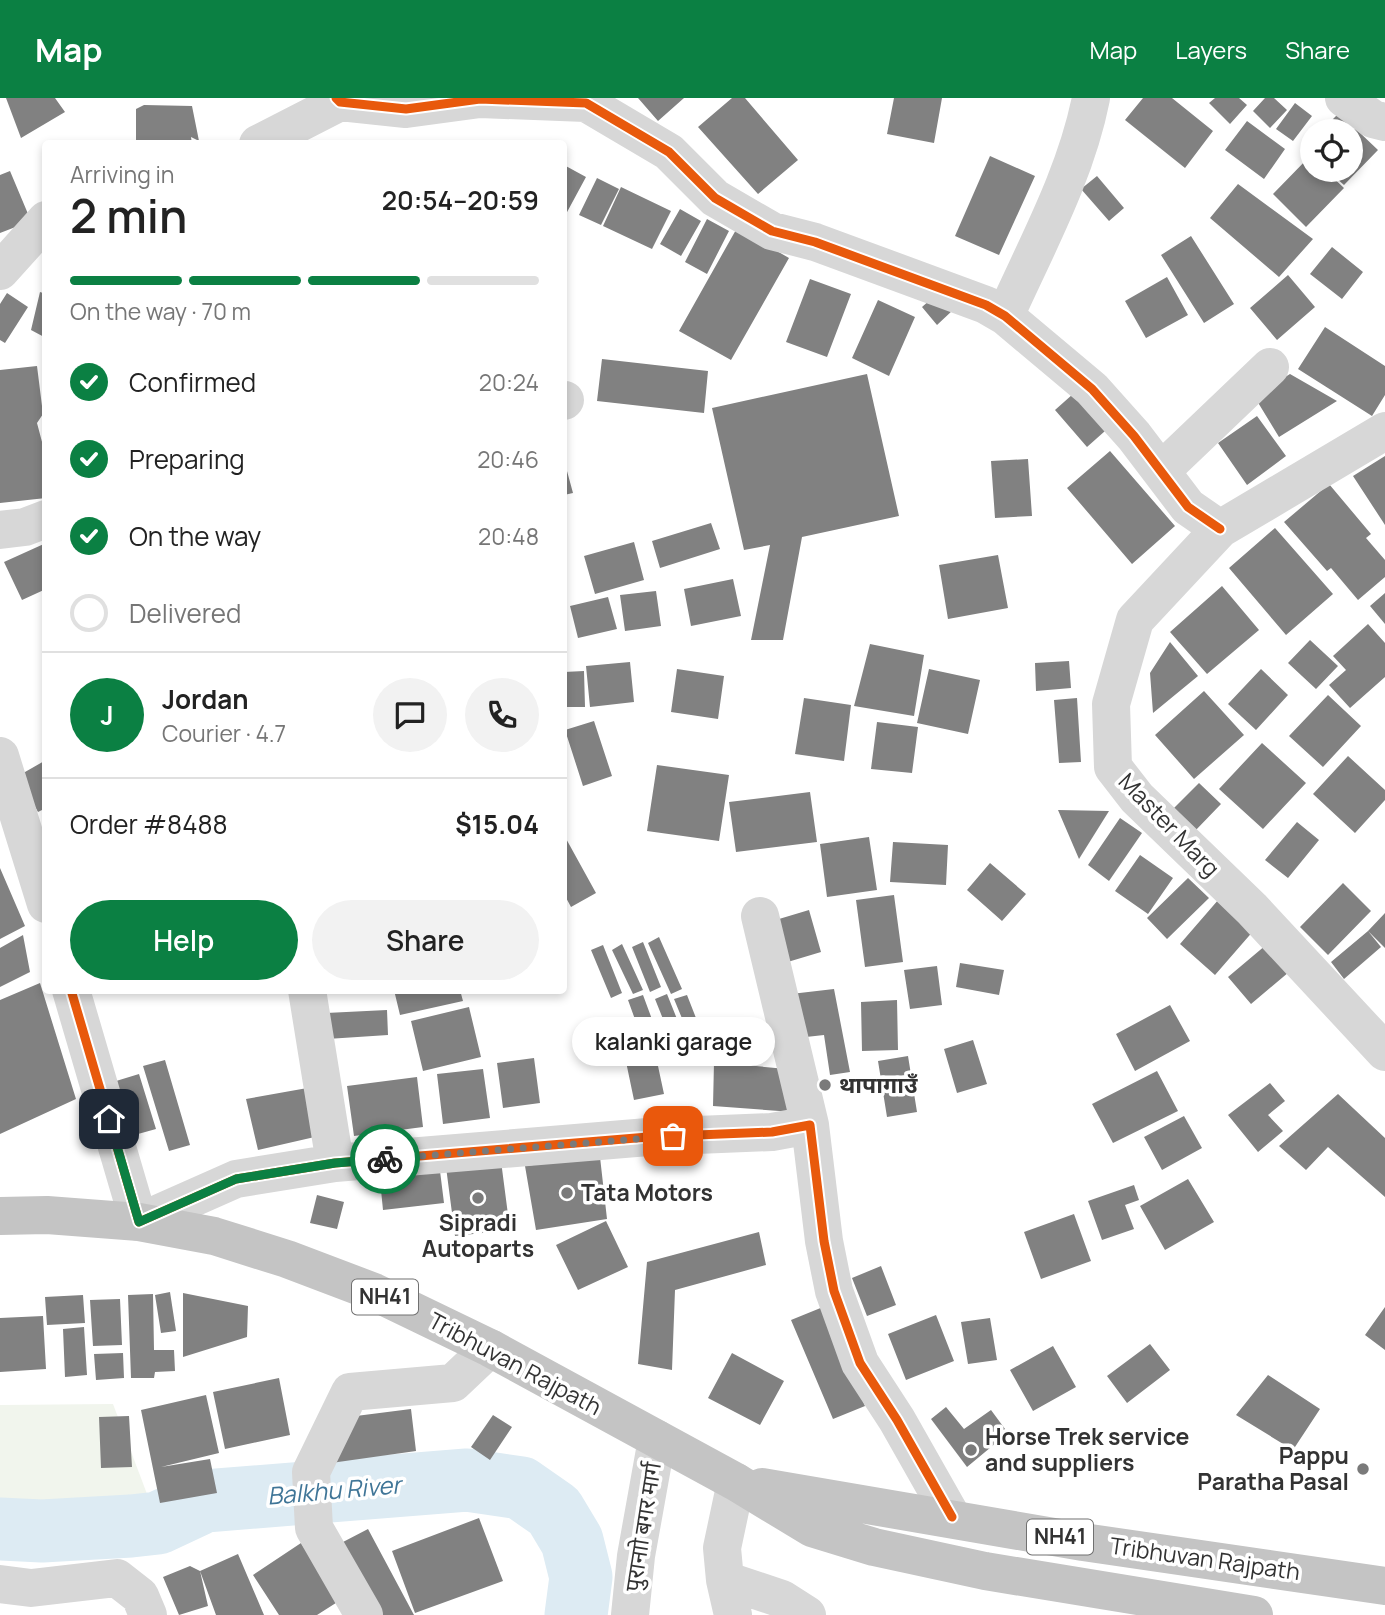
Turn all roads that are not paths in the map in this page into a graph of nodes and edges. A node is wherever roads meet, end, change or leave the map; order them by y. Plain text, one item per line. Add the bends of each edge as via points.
1 (1091, 98) edge
2 (1344, 98) edge
3 (338, 100) edge
4 (1385, 122) edge
5 (265, 140) edge
6 (42, 224) edge
7 (0, 271) edge
8 (1005, 316) junction
9 (1270, 367) dead end
10 (1385, 431) edge
11 (1161, 471) junction
12 (42, 521) edge
13 (1220, 529) junction
14 (0, 530) edge
15 (0, 756) edge
16 (42, 891) edge
17 (760, 916) dead end
18 (72, 994) edge
19 (308, 994) edge
20 (1385, 1052) edge
21 (810, 1125) junction
22 (335, 1163) junction
23 (0, 1216) edge
24 (139, 1222) junction
25 (490, 1348) junction
26 (657, 1439) junction
27 (736, 1482) junction
28 (952, 1517) junction
29 (0, 1584) edge
30 (1385, 1586) edge
31 (729, 1597) edge
32 (148, 1615) edge
33 (364, 1615) edge
34 (630, 1615) edge
35 (807, 1615) edge
36 (1254, 1615) edge

1 - 8 street via 1081,142
2 - 4 street
3 - 5 street
3 - 8 street via 406,109 480,99 586,103 669,152 715,198 772,231 839,251
6 - 7 street
8 - 11 street via 1092,389
9 - 11 street
10 - 13 street, Master Marg
11 - 13 street via 1188,507
12 - 14 street
13 - 20 street, Master Marg via 1135,620 1111,704 1113,767 1137,799 1252,909
15 - 16 street
17 - 21 street
18 - 24 street
19 - 22 street
21 - 22 street via 772,1132 648,1137
21 - 28 street via 834,1291 860,1363
22 - 24 street via 236,1179
23 - 24 highway, Tribhuvan Rajpath / NH41
24 - 25 highway, Tribhuvan Rajpath / NH41 via 214,1236 287,1259 374,1292
25 - 26 highway, Tribhuvan Rajpath / NH41
25 - 33 street via 453,1382 350,1392 311,1472 314,1528
26 - 27 highway, Tribhuvan Rajpath / NH41
26 - 34 street, पुरानाो बगर मार्ग
27 - 28 highway, Tribhuvan Rajpath / NH41
27 - 31 street via 722,1548
27 - 36 highway, Tribhuvan Rajpath / NH41 via 812,1528 874,1547 985,1571
28 - 30 highway, Tribhuvan Rajpath / NH41 via 1083,1542
29 - 32 street via 31,1588 117,1578 140,1597
31 - 35 street via 782,1598

